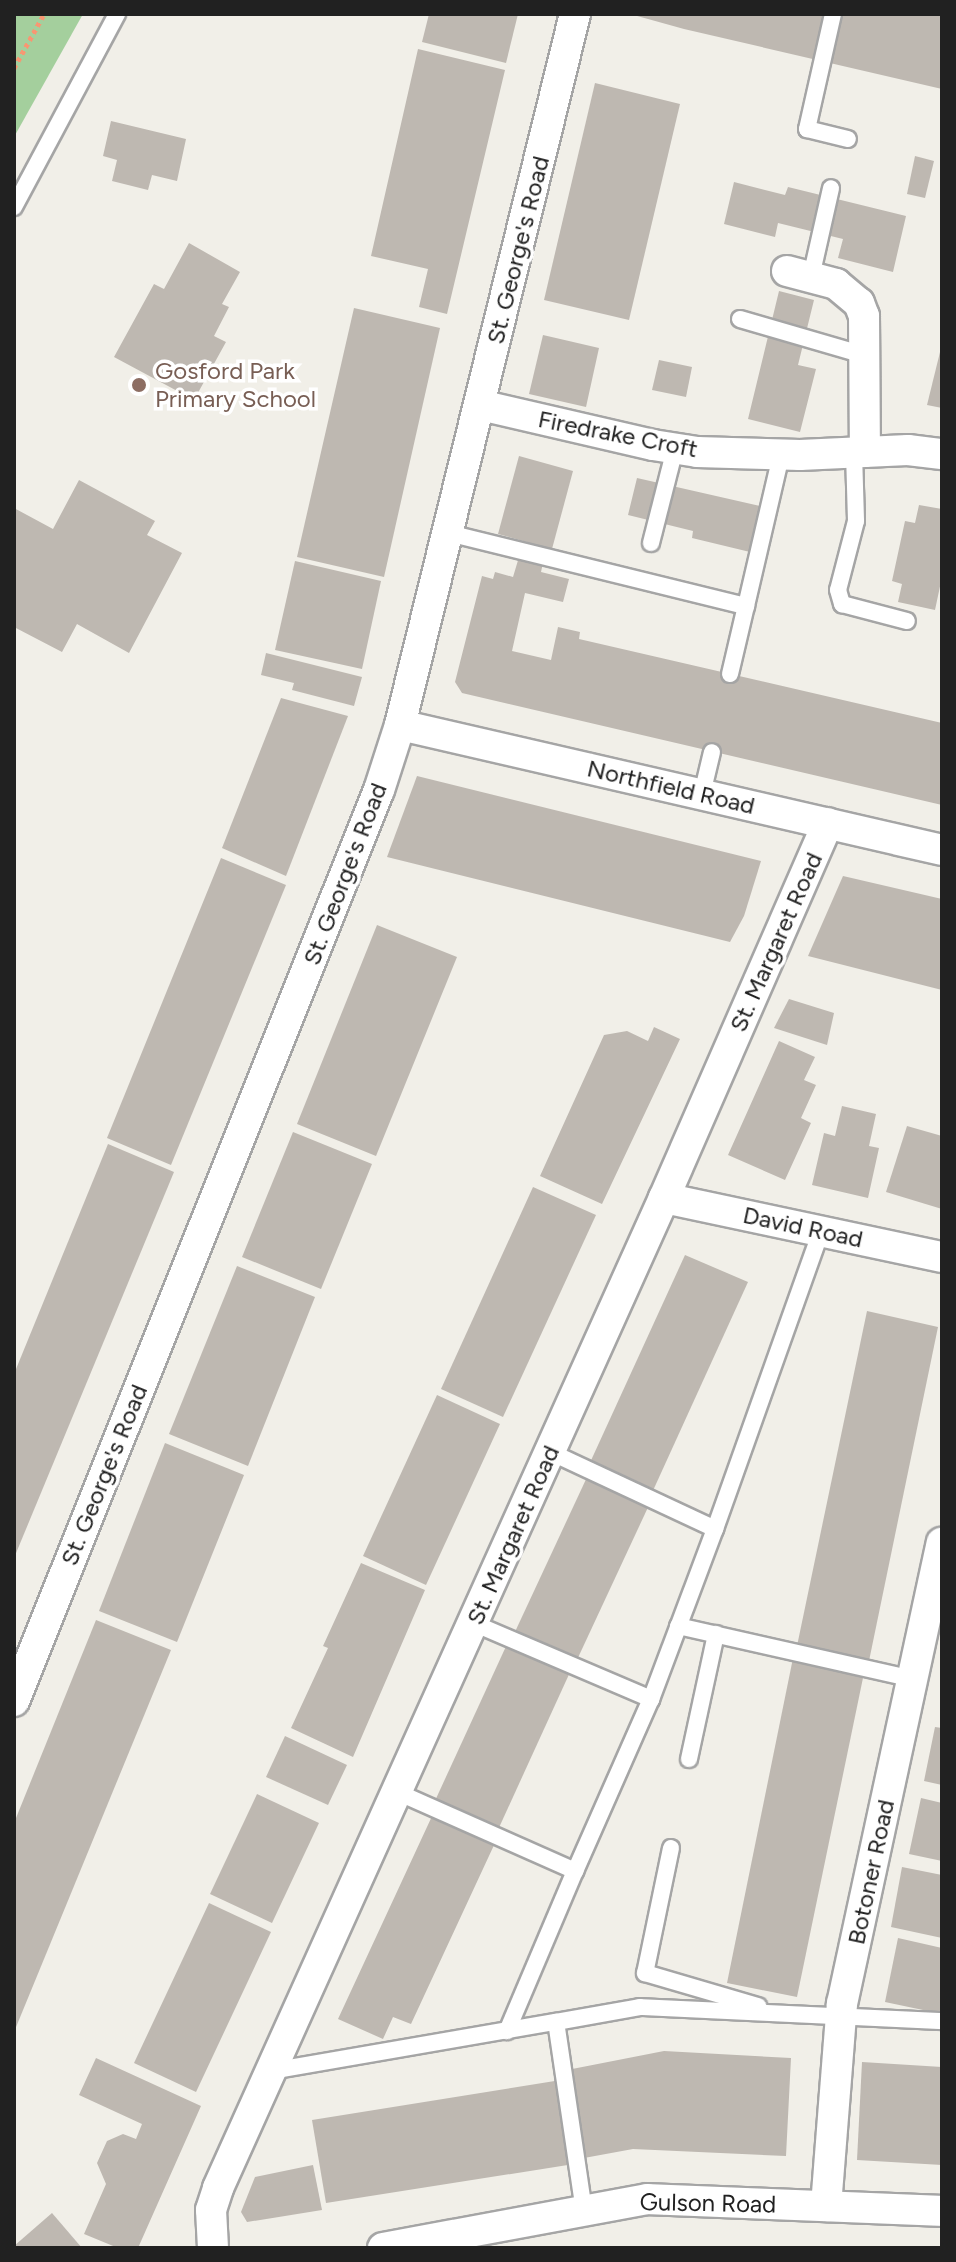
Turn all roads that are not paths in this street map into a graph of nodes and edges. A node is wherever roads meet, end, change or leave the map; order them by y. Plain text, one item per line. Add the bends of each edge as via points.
1 (117, 14) edge
2 (575, 14) edge
3 (833, 14) edge
4 (848, 139) dead end
5 (831, 188) dead end
6 (14, 207) edge
7 (799, 274) joint
8 (740, 319) dead end
9 (864, 355) junction
10 (480, 405) junction
11 (675, 449) junction
12 (859, 452) junction
13 (942, 454) edge
14 (781, 455) junction
15 (448, 533) junction
16 (651, 543) dead end
17 (746, 606) junction
18 (907, 621) dead end
19 (730, 674) dead end
20 (400, 725) junction
21 (712, 752) dead end
22 (702, 794) junction
23 (828, 823) junction
24 (942, 850) edge
25 (664, 1198) junction
26 (821, 1231) junction
27 (942, 1257) edge
28 (550, 1452) junction
29 (715, 1529) junction
30 (942, 1543) edge
31 (473, 1623) junction
32 (678, 1626) junction
33 (716, 1634) junction
34 (913, 1679) junction
35 (651, 1699) junction
36 (14, 1701) edge
37 (689, 1759) dead end
38 (397, 1792) junction
39 (671, 1848) dead end
40 (575, 1871) junction
41 (782, 2014) junction
42 (841, 2016) junction
43 (942, 2021) edge
44 (556, 2022) junction
45 (507, 2031) junction
46 (271, 2071) junction
47 (826, 2206) junction
48 (584, 2211) junction
49 (942, 2211) edge
50 (213, 2248) edge
51 (383, 2248) edge

1 - 6 lane
2 - 10 street, St. George's Road
3 - 4 lane via 807,129
5 - 7 lane
7 - 9 street via 836,284 859,303
8 - 9 lane
9 - 12 street
10 - 11 street, Firedrake Croft
10 - 15 street, St. George's Road
11 - 14 street, Firedrake Croft
11 - 16 lane
12 - 13 street, Firedrake Croft
12 - 14 street, Firedrake Croft
12 - 18 lane via 856,521 838,590 842,604
14 - 17 lane
15 - 17 lane
15 - 20 street, St. George's Road
17 - 19 lane
20 - 22 street, Northfield Road
20 - 36 street, St. George's Road via 379,790
21 - 22 lane
22 - 23 street, Northfield Road
23 - 24 street, Northfield Road
23 - 25 street, St. Margaret Road
25 - 26 street, David Road
25 - 28 street, St. Margaret Road
26 - 27 street, David Road
26 - 29 lane
28 - 29 lane
28 - 31 street, St. Margaret Road
29 - 32 lane
30 - 34 street, Botoner Road
31 - 35 lane
31 - 38 street, St. Margaret Road
32 - 33 lane
32 - 35 lane
33 - 34 lane
33 - 37 lane
34 - 42 street, Botoner Road
35 - 40 lane
38 - 40 lane
38 - 46 street, St. Margaret Road
39 - 41 lane via 645,1973
40 - 45 lane
41 - 42 lane
41 - 44 lane via 640,2007
42 - 43 lane
42 - 47 street, Botoner Road
44 - 45 lane
44 - 48 lane
45 - 46 lane
46 - 50 street, St. Margaret Road via 214,2199
47 - 48 street, Gulson Road via 648,2199
47 - 49 street, Gulson Road
48 - 51 street, Gulson Road

